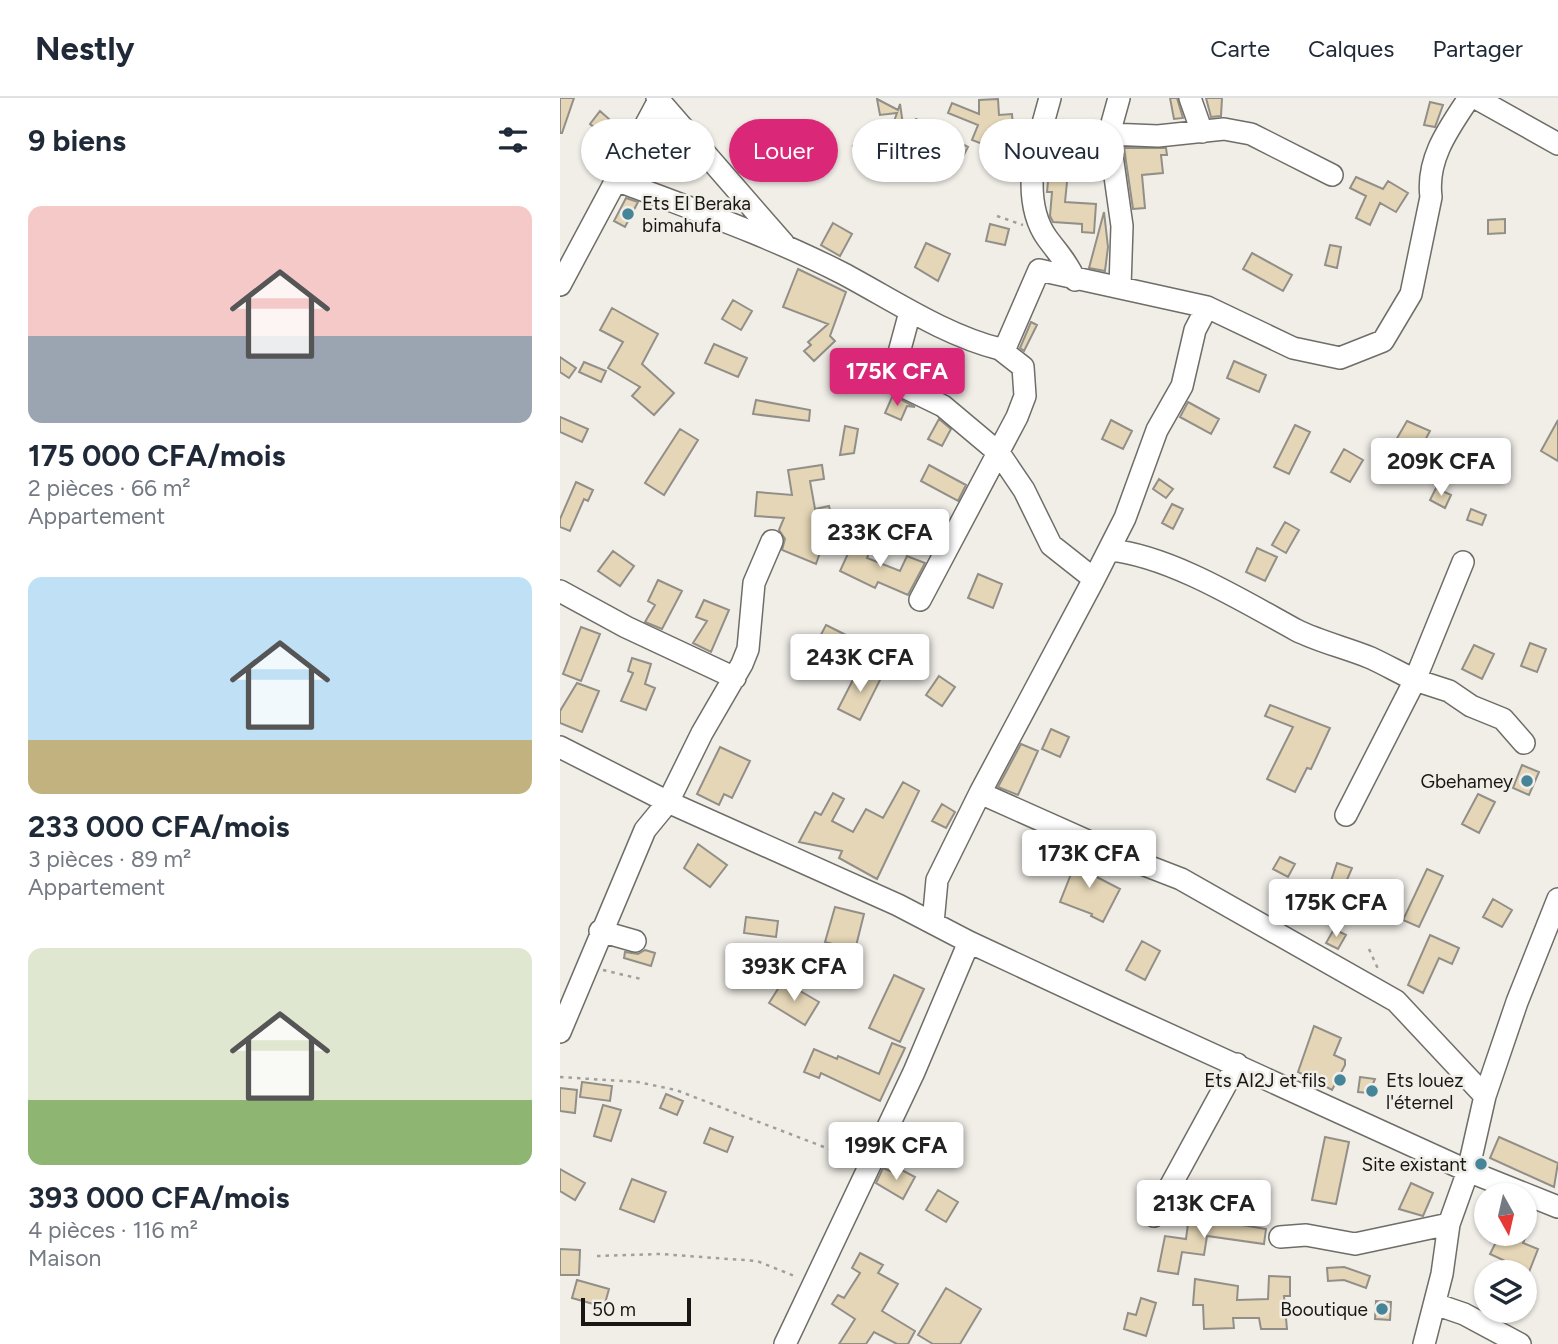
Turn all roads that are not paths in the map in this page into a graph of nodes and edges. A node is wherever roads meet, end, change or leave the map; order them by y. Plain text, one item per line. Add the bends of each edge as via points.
1 (1050, 98) edge
2 (1119, 98) edge
3 (1190, 98) edge
4 (1469, 98) edge
5 (1476, 98) edge
6 (658, 99) edge
7 (648, 119) edge
8 (1044, 119) edge
9 (1113, 119) edge
10 (1202, 132) junction
11 (1124, 135) edge
12 (1558, 144) edge
13 (1332, 175) dead end
14 (615, 182) edge
15 (621, 182) edge
16 (1032, 182) edge
17 (1116, 182) edge
18 (789, 249) junction
19 (1075, 280) junction
20 (560, 285) edge
21 (1120, 287) junction
22 (1207, 307) junction
23 (910, 312) junction
24 (1000, 349) junction
25 (999, 453) junction
26 (772, 541) dead end
27 (1110, 550) junction
28 (1463, 562) dead end
29 (1094, 579) junction
30 (560, 591) edge
31 (920, 600) dead end
32 (735, 678) junction
33 (1415, 680) junction
34 (1524, 743) dead end
35 (560, 747) edge
36 (979, 793) junction
37 (668, 802) junction
38 (1346, 815) dead end
39 (1558, 899) edge
40 (933, 923) junction
41 (600, 931) junction
42 (635, 941) dead end
43 (970, 942) junction
44 (560, 1032) edge
45 (1237, 1064) junction
46 (1485, 1096) junction
47 (1468, 1171) junction
48 (1558, 1208) edge
49 (1154, 1216) dead end
50 (1449, 1224) junction
51 (1280, 1237) dead end
52 (1435, 1304) junction
53 (785, 1344) edge
54 (1424, 1344) edge
55 (1520, 1344) edge

1 - 8 street
2 - 9 street
3 - 10 street
4 - 22 street via 1439,144 1411,294 1383,341 1340,358 1293,348
5 - 12 street
6 - 7 street
6 - 18 street
10 - 11 street
10 - 13 street via 1224,129 1251,134
14 - 20 street
15 - 18 street
16 - 19 street via 1039,224 1067,261
17 - 21 street via 1122,226
18 - 23 street
19 - 21 street
19 - 24 street via 1039,270 1006,346
21 - 22 street
22 - 27 street via 1195,330 1182,386 1157,430
23 - 24 street
23 - 25 street via 894,371 904,387 943,406
24 - 25 street via 1023,367 1025,396
25 - 29 street via 1024,490 1051,545
25 - 31 street
26 - 32 street via 754,583 748,649
27 - 29 street
27 - 33 street via 1133,552 1168,566 1251,603 1298,631
28 - 33 street
29 - 36 street
30 - 32 street
32 - 37 street
33 - 34 street via 1450,691 1503,719
33 - 38 street
35 - 37 street
36 - 40 street via 937,880
36 - 46 street via 1181,879 1396,1002
37 - 40 street
37 - 41 street via 645,830
39 - 46 street
40 - 43 street
41 - 42 street
41 - 44 street
43 - 45 street
43 - 53 street
45 - 47 street
45 - 49 street
46 - 47 street
47 - 48 street
47 - 50 street
50 - 51 street via 1355,1244 1306,1234
50 - 52 street
52 - 54 street
52 - 55 street

